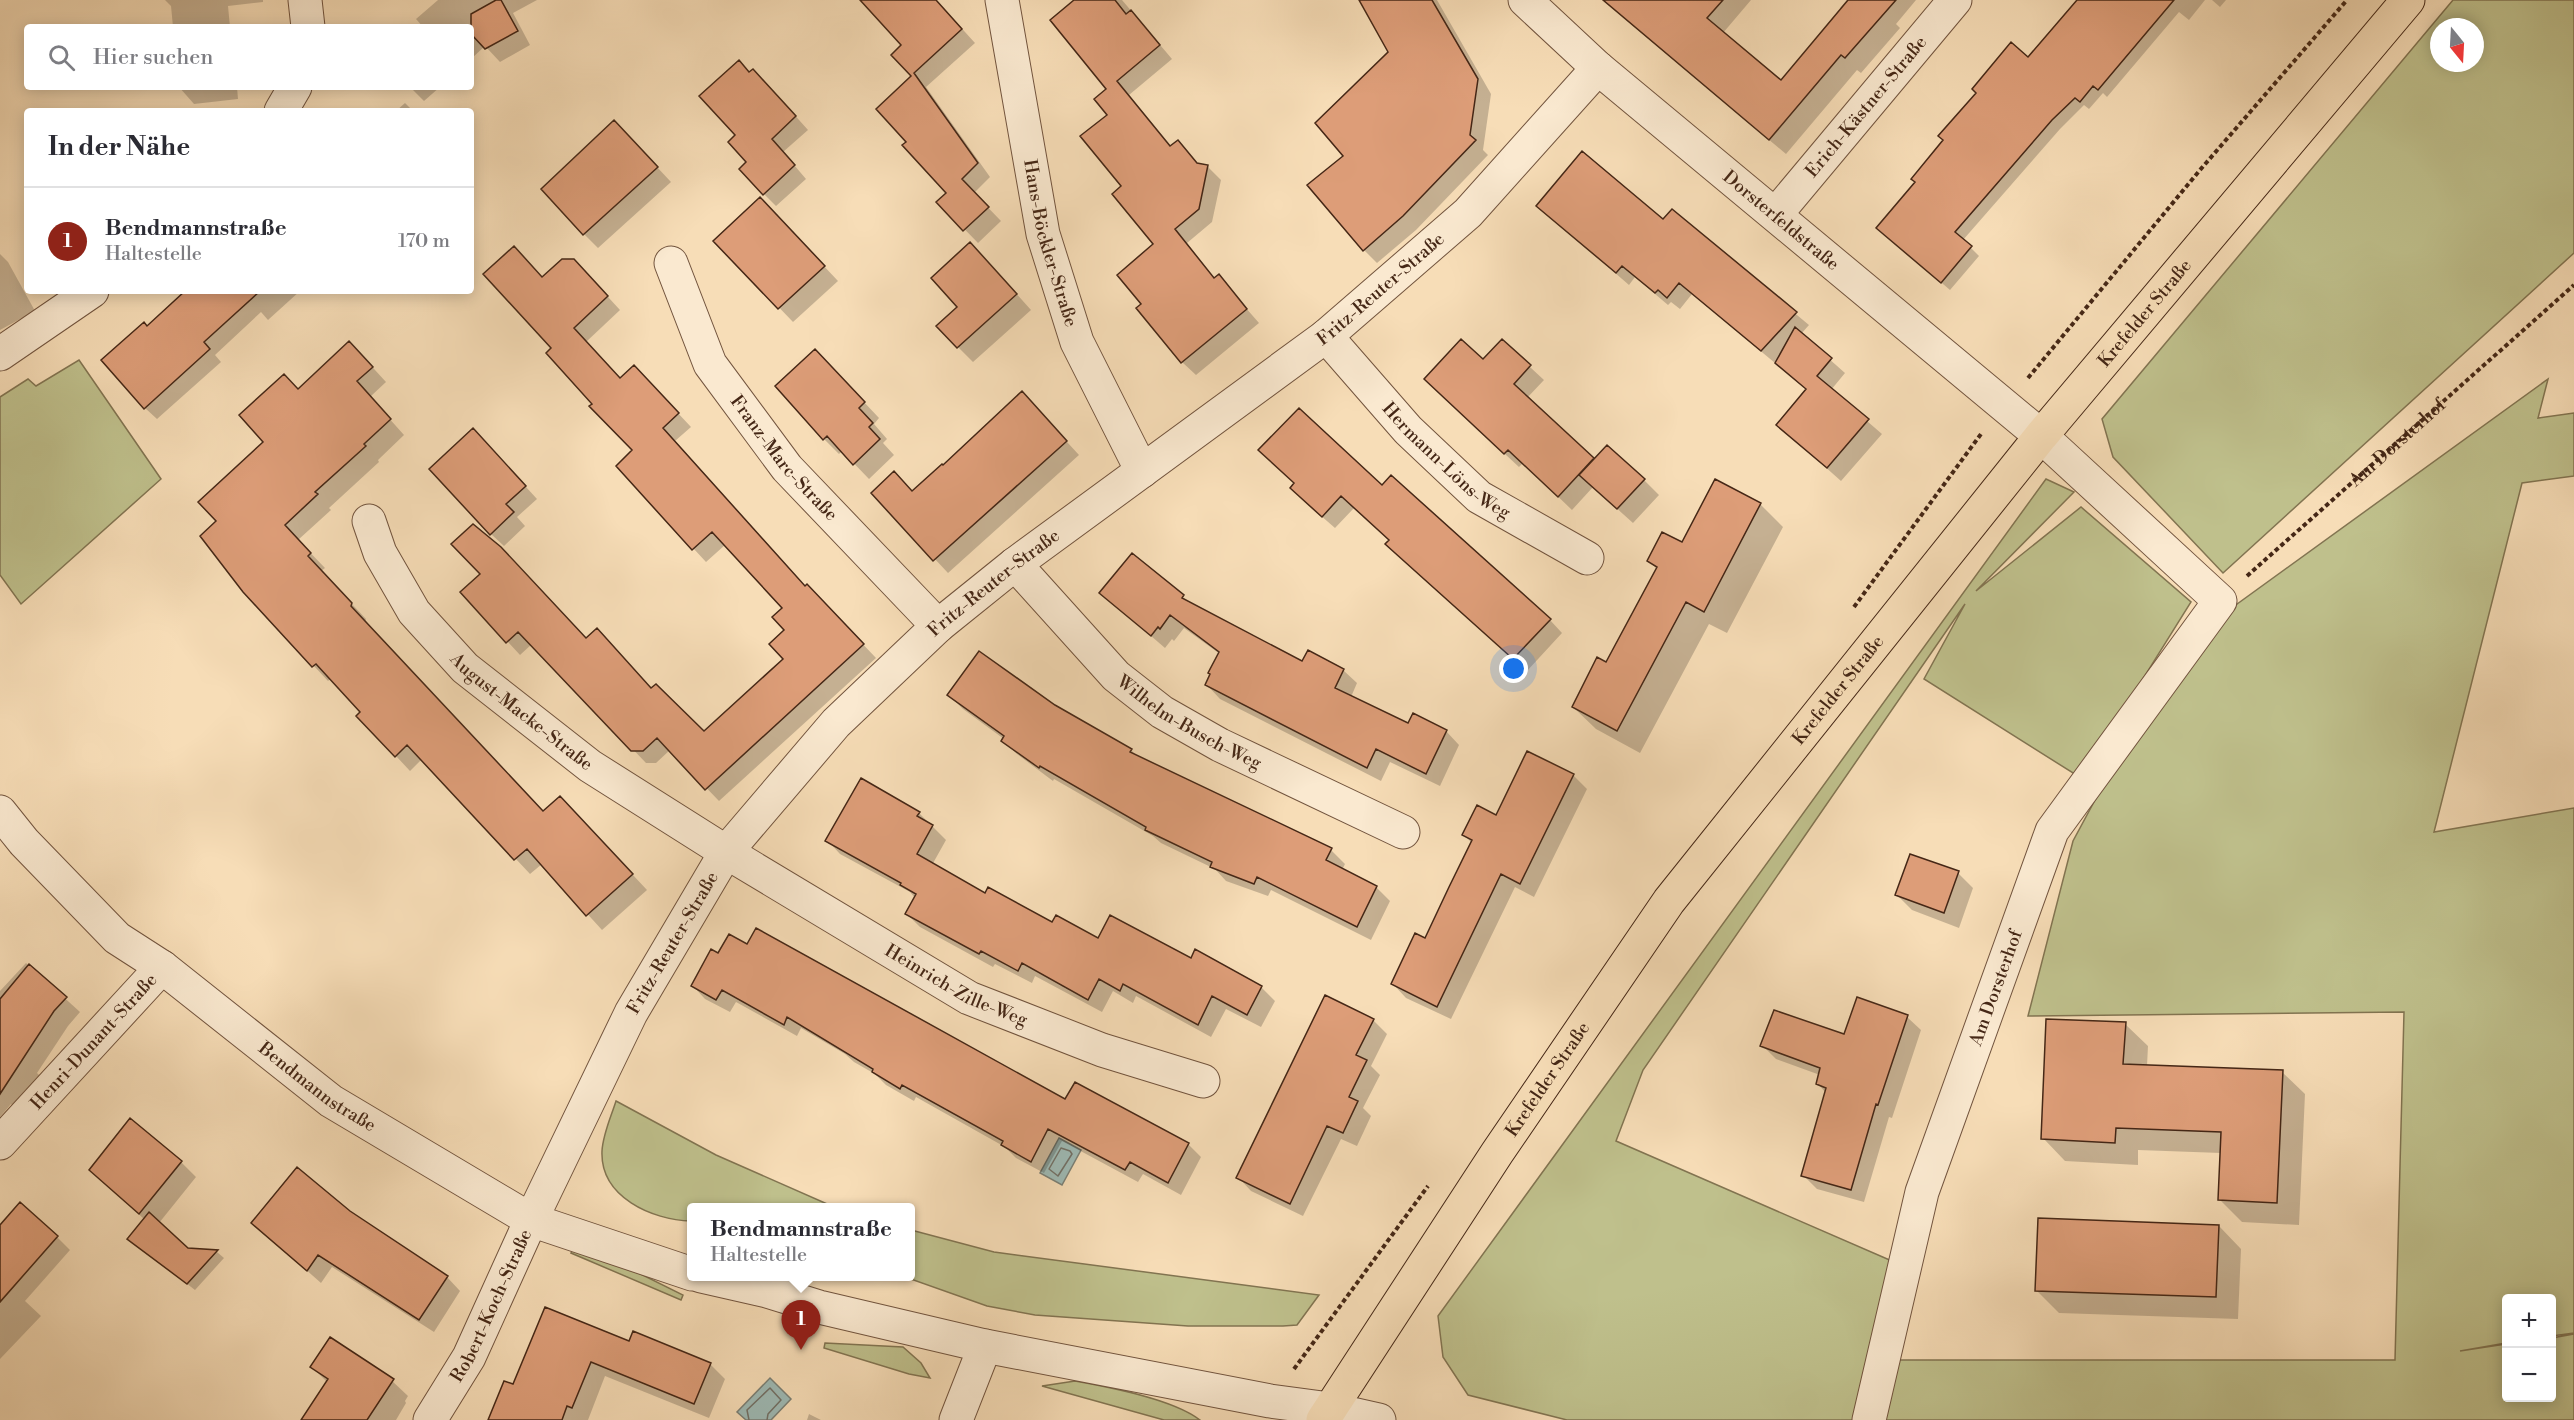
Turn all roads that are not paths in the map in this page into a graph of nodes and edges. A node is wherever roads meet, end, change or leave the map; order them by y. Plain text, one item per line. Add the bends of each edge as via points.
1 (305, 0) edge
2 (1002, 0) edge
3 (1525, 0) edge
4 (1955, 0) edge
5 (2408, 0) edge
6 (308, 24) edge
7 (1598, 68) junction
8 (293, 90) edge
9 (283, 108) edge
10 (1776, 214) junction
11 (671, 263) dead end
12 (88, 294) edge
13 (1326, 336) junction
14 (0, 354) edge
15 (2041, 436) junction
16 (1142, 471) junction
17 (369, 521) dead end
18 (1587, 558) dead end
19 (1015, 564) junction
20 (938, 626) junction
21 (0, 812) edge
22 (1403, 832) dead end
23 (726, 852) junction
24 (162, 967) junction
25 (1203, 1081) dead end
26 (0, 1143) edge
27 (531, 1220) junction
28 (687, 1272) edge
29 (724, 1281) edge
30 (985, 1346) junction
31 (1327, 1414) edge
32 (430, 1420) edge
33 (956, 1420) edge
34 (1380, 1420) edge
35 (1869, 1420) edge

1 - 6 street
2 - 16 street, Hans-Böckler-Straße via 1043,234 1077,342
3 - 7 street, Dorsterfeldstraße
4 - 10 street, Erich-Kästner-Straße
5 - 15 main road, Krefelder Straße
7 - 10 street, Dorsterfeldstraße
7 - 13 street, Fritz-Reuter-Straße via 1468,213
8 - 9 street
10 - 15 street, Dorsterfeldstraße
11 - 20 street, Franz-Marc-Straße via 710,364 787,468
12 - 14 street
13 - 16 street, Fritz-Reuter-Straße
13 - 18 street, Hermann-Löns-Weg via 1408,430 1479,497
15 - 31 main road, Krefelder Straße via 1669,902 1497,1153
15 - 35 street, Am Dorsterhof via 2220,601 2052,831 1922,1192
16 - 19 street, Fritz-Reuter-Straße
17 - 23 street, August-Macke-Straße via 380,553 414,612 465,668 590,766
19 - 20 street, Fritz-Reuter-Straße
19 - 22 street, Wilhelm-Busch-Weg via 1116,676 1162,712 1220,745
20 - 23 street, Fritz-Reuter-Straße via 836,723
21 - 24 street, Bendmannstraße via 117,938
23 - 25 street, Heinrich-Zille-Weg via 969,998 1102,1050
23 - 27 street, Fritz-Reuter-Straße via 631,1013
24 - 26 street, Henri-Dunant-Straße
24 - 27 street, Bendmannstraße via 331,1101
27 - 28 street, Bendmannstraße
27 - 32 street, Robert-Koch-Straße via 469,1357
29 - 30 street
30 - 31 street
30 - 33 street
31 - 34 street

